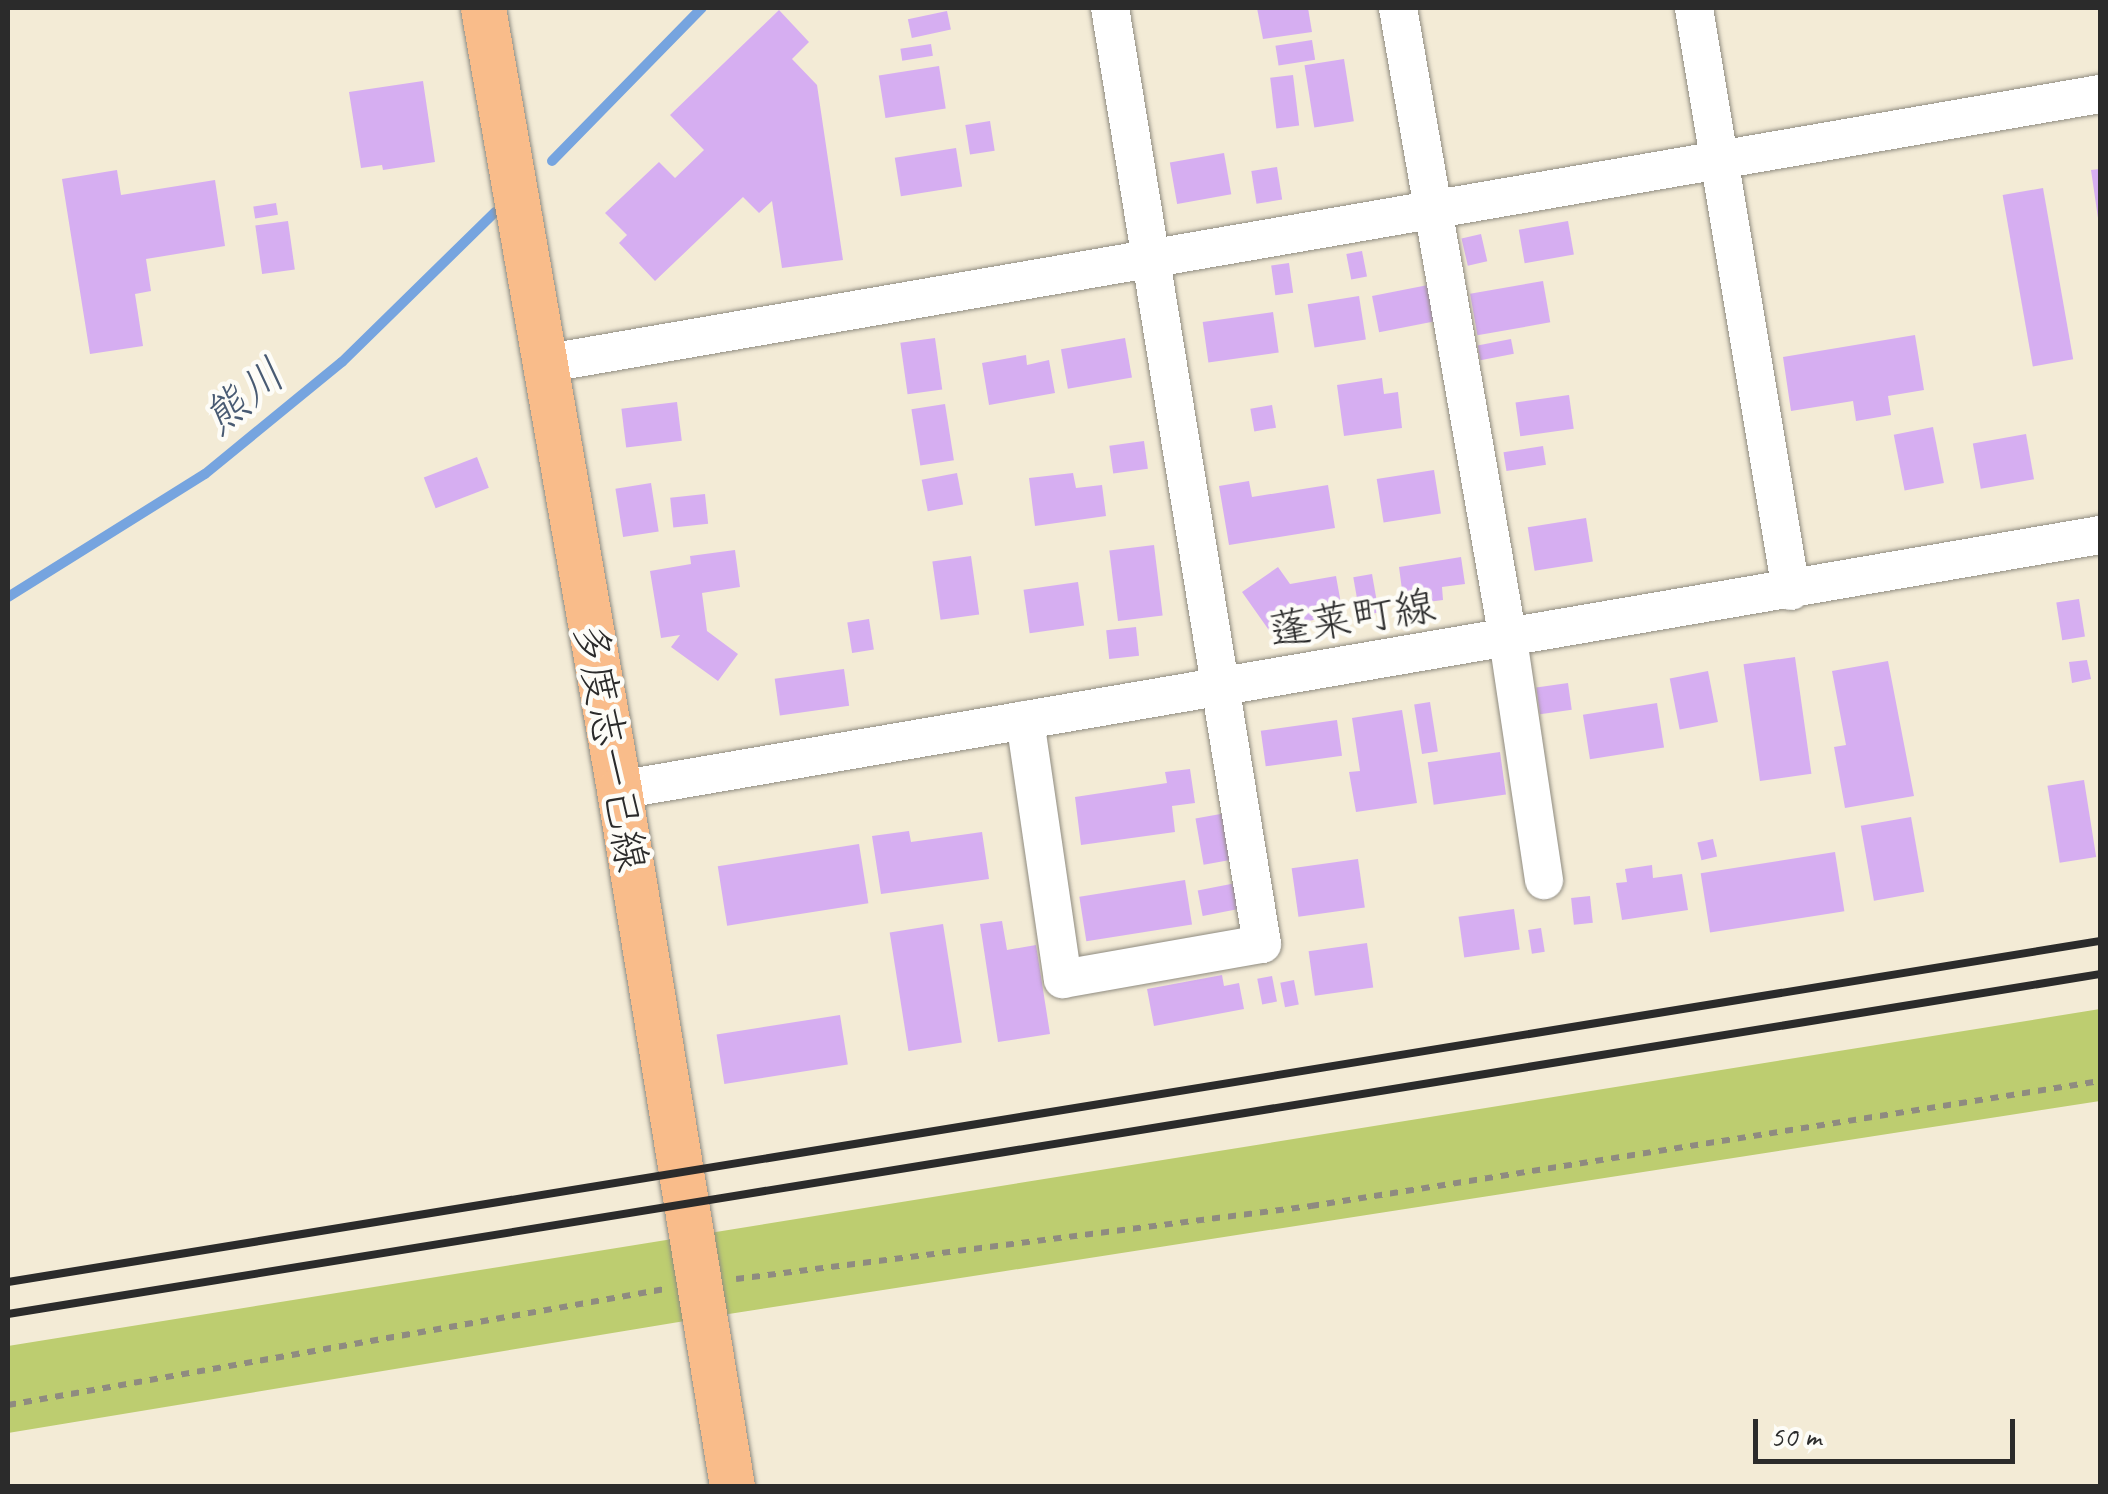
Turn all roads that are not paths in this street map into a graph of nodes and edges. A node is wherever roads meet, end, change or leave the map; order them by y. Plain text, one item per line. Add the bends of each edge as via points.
1 (483, 8) edge
2 (1110, 8) edge
3 (1398, 8) edge
4 (1694, 8) edge
5 (2100, 94) edge
6 (1719, 160) junction
7 (1431, 210) junction
8 (1150, 259) junction
9 (543, 364) junction
10 (2100, 536) edge
11 (1791, 591) junction
12 (1508, 639) junction
13 (1223, 686) junction
14 (1025, 720) junction
15 (618, 790) junction
16 (1544, 880) dead end
17 (732, 1486) edge

1 - 9 main road, 多度志一己線
2 - 8 street
3 - 7 street
4 - 6 street
5 - 6 street
6 - 7 street
6 - 11 street
7 - 8 street
7 - 12 street
8 - 9 street
8 - 13 street
9 - 15 main road, 多度志一己線
10 - 11 street, 蓬莱町線
11 - 12 street, 蓬莱町線
12 - 13 street, 蓬莱町線
12 - 16 street
13 - 14 street, 蓬莱町線
13 - 14 street via 1262,944 1081,976 1063,978
14 - 15 street, 蓬莱町線
15 - 17 main road, 多度志一己線

